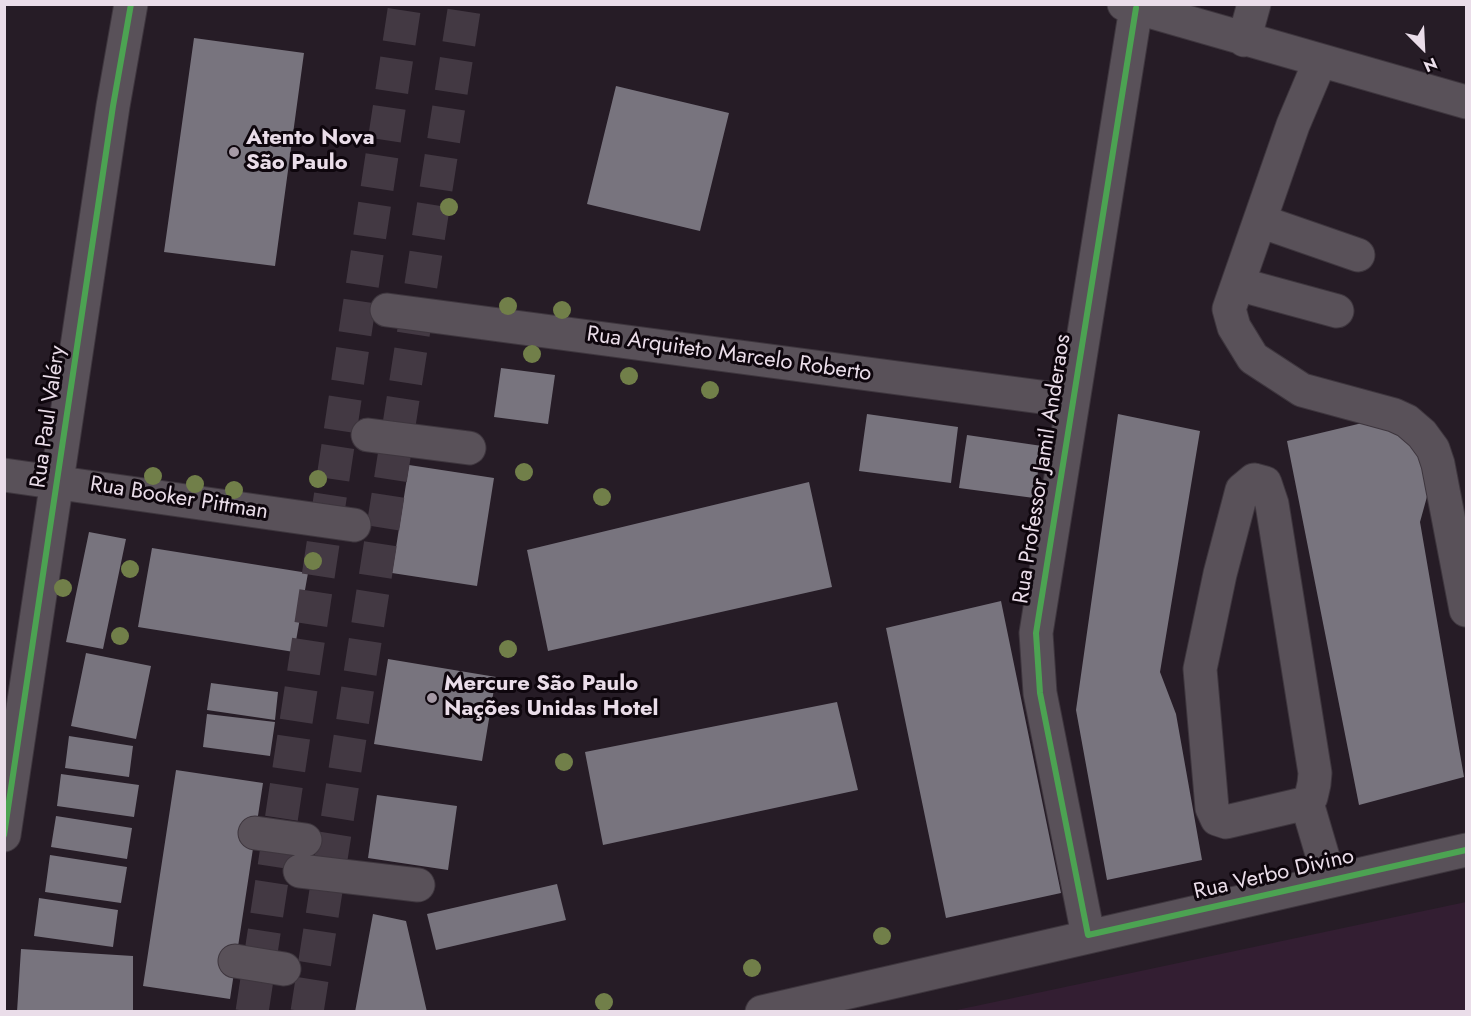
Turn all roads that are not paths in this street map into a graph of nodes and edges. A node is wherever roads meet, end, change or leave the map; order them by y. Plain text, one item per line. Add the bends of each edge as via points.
1 (131, 4) edge
2 (1254, 4) edge
3 (1130, 6) edge
4 (1244, 40) junction
5 (1320, 61) junction
6 (1467, 102) edge
7 (1260, 221) junction
8 (1358, 255) dead end
9 (1238, 284) junction
10 (387, 310) dead end
11 (1337, 311) dead end
12 (1071, 401) junction
13 (368, 435) dead end
14 (469, 448) dead end
15 (4, 475) edge
16 (57, 481) junction
17 (354, 525) dead end
18 (1467, 610) edge
19 (1294, 807) junction
20 (255, 833) dead end
21 (4, 835) edge
22 (1467, 850) edge
23 (1319, 883) junction
24 (418, 885) dead end
25 (1089, 935) junction
26 (235, 962) dead end
27 (284, 969) dead end
28 (762, 1011) edge

1 - 16 street, Rua Paul Valéry
2 - 4 street
3 - 4 street
3 - 12 street, Rua Professor Jamil Anderaos
4 - 5 street
5 - 6 street
5 - 7 street
7 - 8 street
7 - 9 street
9 - 11 street
9 - 18 street via 1229,309 1234,327 1253,358 1302,390 1394,414 1407,421 1433,449
10 - 12 street, Rua Arquiteto Marcelo Roberto
12 - 25 street, Rua Professor Jamil Anderaos via 1036,633 1040,693
13 - 14 street
15 - 16 street, Rua Booker Pittman
16 - 17 street, Rua Booker Pittman
16 - 21 street, Rua Paul Valéry
19 - 19 street via 1313,792 1315,773 1274,516 1265,483 1254,480 1242,490 1203,652 1200,688 1214,814 1226,822
19 - 23 street
20 - 24 street via 302,855
22 - 23 street, Rua Verbo Divino
23 - 25 street, Rua Verbo Divino
25 - 28 street, Rua Verbo Divino
26 - 27 street

